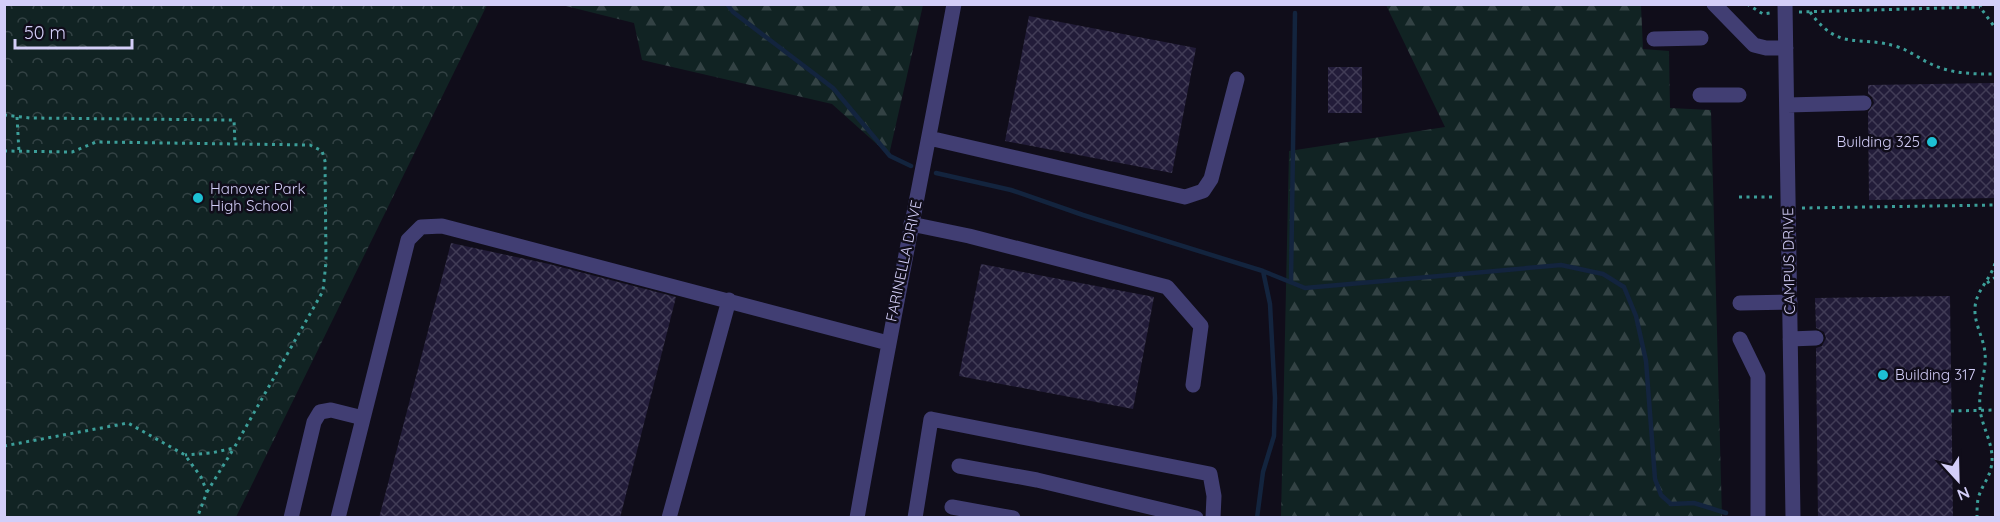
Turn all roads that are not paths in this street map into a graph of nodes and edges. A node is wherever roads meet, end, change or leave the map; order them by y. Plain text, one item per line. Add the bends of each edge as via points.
1 (954, 4) edge
2 (1714, 4) edge
3 (1785, 10) edge
4 (1701, 38) dead end
5 (1654, 39) dead end
6 (1786, 48) junction
7 (1237, 79) dead end
8 (1700, 95) dead end
9 (1739, 95) dead end
10 (1864, 103) dead end
11 (1787, 105) junction
12 (929, 138) junction
13 (911, 224) junction
14 (729, 300) junction
15 (1790, 302) junction
16 (1740, 303) dead end
17 (1816, 338) dead end
18 (1740, 339) dead end
19 (1790, 339) junction
20 (888, 343) junction
21 (1193, 385) dead end
22 (363, 418) junction
23 (959, 466) dead end
24 (952, 507) dead end
25 (291, 518) edge
26 (338, 518) edge
27 (669, 518) edge
28 (857, 518) edge
29 (915, 518) edge
30 (1013, 518) edge
31 (1196, 518) edge
32 (1213, 518) edge
33 (1758, 518) edge
34 (1793, 518) edge

1 - 12 street, FARINELLA DRIVE
2 - 6 street via 1754,45
3 - 6 street, CAMPUS DRIVE
4 - 5 street
6 - 11 street, CAMPUS DRIVE
7 - 12 street via 1211,179 1203,191 1185,197
8 - 9 street
10 - 11 street
11 - 15 street, CAMPUS DRIVE
12 - 13 street, FARINELLA DRIVE
13 - 20 street, FARINELLA DRIVE
13 - 21 street via 1167,287 1201,326
14 - 20 street
14 - 22 street via 442,226 421,227 408,240
14 - 27 street
15 - 16 street
15 - 19 street, CAMPUS DRIVE
17 - 19 street
18 - 33 street via 1758,376
19 - 34 street, CAMPUS DRIVE
20 - 28 street, FARINELLA DRIVE
22 - 25 street via 331,410 320,412 314,422
22 - 26 street
23 - 31 street via 1037,480
24 - 30 street
29 - 32 street via 931,419 1210,474

